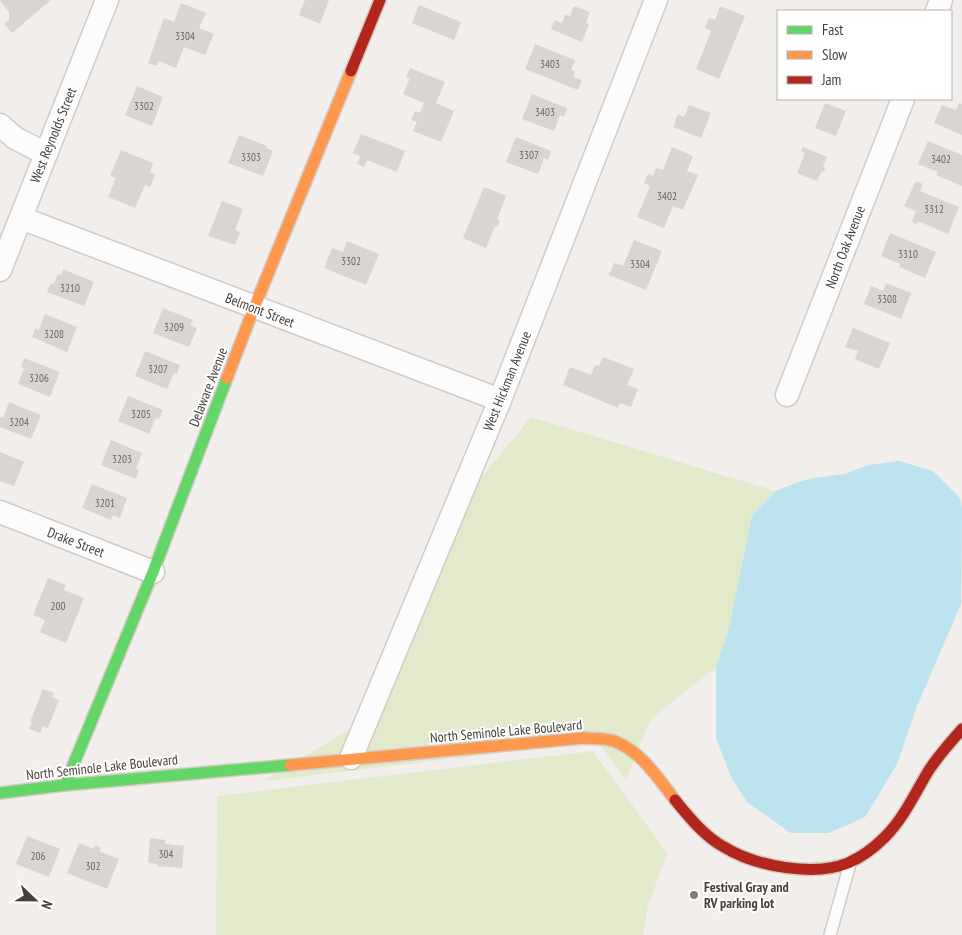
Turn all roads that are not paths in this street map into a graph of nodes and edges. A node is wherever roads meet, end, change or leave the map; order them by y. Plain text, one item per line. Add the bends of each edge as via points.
1 (107, 0) edge
2 (380, 0) edge
3 (656, 0) edge
4 (903, 100) edge
5 (0, 125) edge
6 (46, 154) junction
7 (21, 218) junction
8 (0, 270) edge
9 (254, 308) junction
10 (787, 395) dead end
11 (500, 400) junction
12 (0, 512) edge
13 (153, 572) junction
14 (962, 729) edge
15 (351, 758) junction
16 (65, 785) junction
17 (0, 793) edge
18 (850, 864) junction
19 (830, 935) edge

1 - 6 street, West Reynolds Street
2 - 9 street, Delaware Avenue
3 - 11 street, West Hickman Avenue
4 - 10 street, North Oak Avenue
5 - 6 street via 15,138
6 - 7 street, West Reynolds Street
7 - 8 street, West Reynolds Street
7 - 9 street, Belmont Street
9 - 11 street, Belmont Street
9 - 13 street, Delaware Avenue
11 - 15 street, West Hickman Avenue
12 - 13 street, Drake Street
13 - 16 street, Delaware Avenue
14 - 18 street, North Seminole Lake Boulevard via 946,746 894,826 874,847
15 - 16 street, North Seminole Lake Boulevard
15 - 18 street, North Seminole Lake Boulevard via 583,738 613,742 640,756 698,827 721,847 750,861 780,867 825,869
16 - 17 street, North Seminole Lake Boulevard
18 - 19 lane

